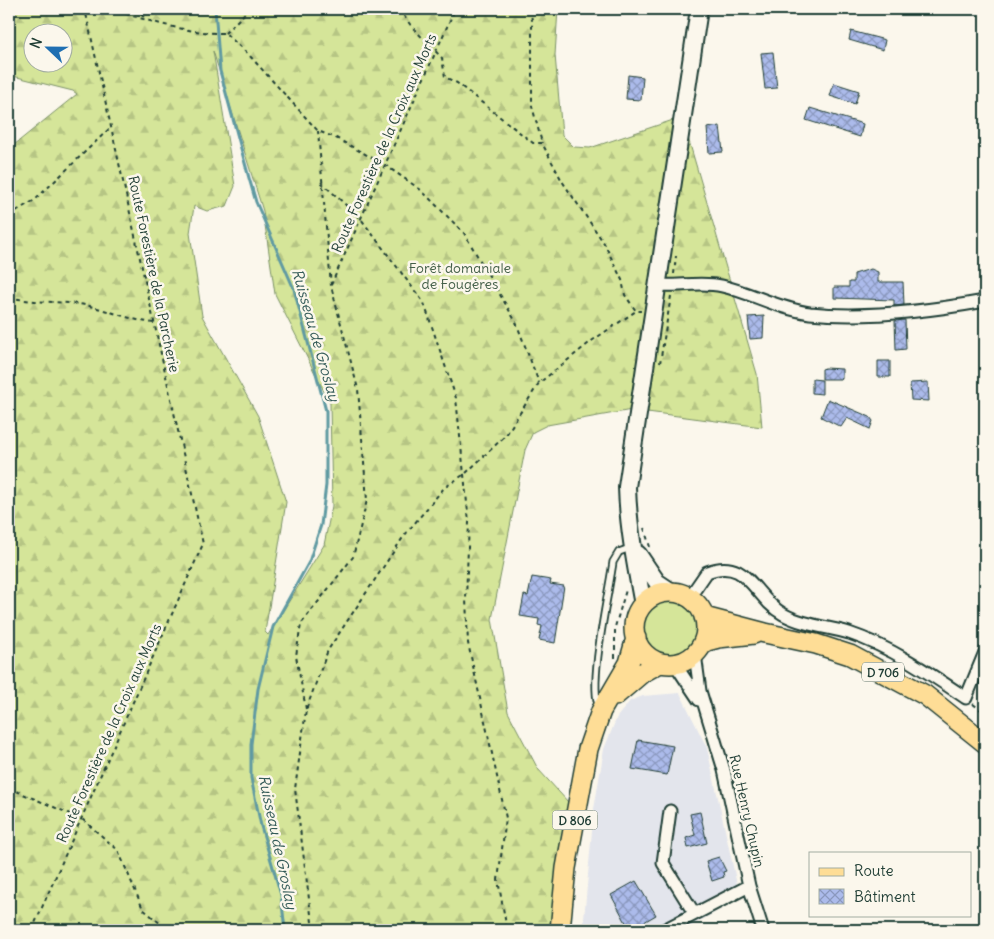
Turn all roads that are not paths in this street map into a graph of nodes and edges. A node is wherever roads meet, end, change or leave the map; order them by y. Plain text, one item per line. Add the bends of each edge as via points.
1 (699, 9) edge
2 (665, 286) junction
3 (985, 301) edge
4 (642, 548) junction
5 (680, 595) junction
6 (642, 605) junction
7 (704, 617) junction
8 (765, 633) junction
9 (636, 638) junction
10 (699, 648) junction
11 (985, 652) edge
12 (667, 664) junction
13 (604, 707) junction
14 (704, 708) junction
15 (985, 743) edge
16 (670, 810) dead end
17 (749, 886) junction
18 (694, 913) junction
19 (560, 930) edge
20 (664, 930) edge
21 (763, 930) edge

1 - 2 main road
2 - 3 street via 720,285 809,313 935,310
2 - 4 main road via 654,311 627,487 628,518
4 - 5 main road via 657,582
4 - 6 main road via 638,578
4 - 13 lane via 619,552 613,562 597,664 596,700
5 - 6 main road via 656,595
5 - 7 main road via 698,606
5 - 11 street via 707,572 728,567 742,572 761,596 786,616 850,634 884,648 922,668 966,698
6 - 9 main road via 634,624
7 - 8 main road, D 706
7 - 10 main road via 706,627
8 - 10 main road, D 706 via 718,638
8 - 15 main road, D 706 via 850,655 925,695
9 - 12 main road via 647,656
9 - 13 main road, D 806 via 634,652
10 - 12 main road
10 - 14 street
12 - 13 main road, D 806 via 642,673
12 - 14 street
13 - 19 main road, D 806 via 593,730 584,767 566,868
14 - 17 street, Rue Henry Chupin via 724,770
16 - 18 street via 663,863
17 - 18 street, Rue Henry Chupin
17 - 21 street
18 - 20 street, Rue Henry Chupin

